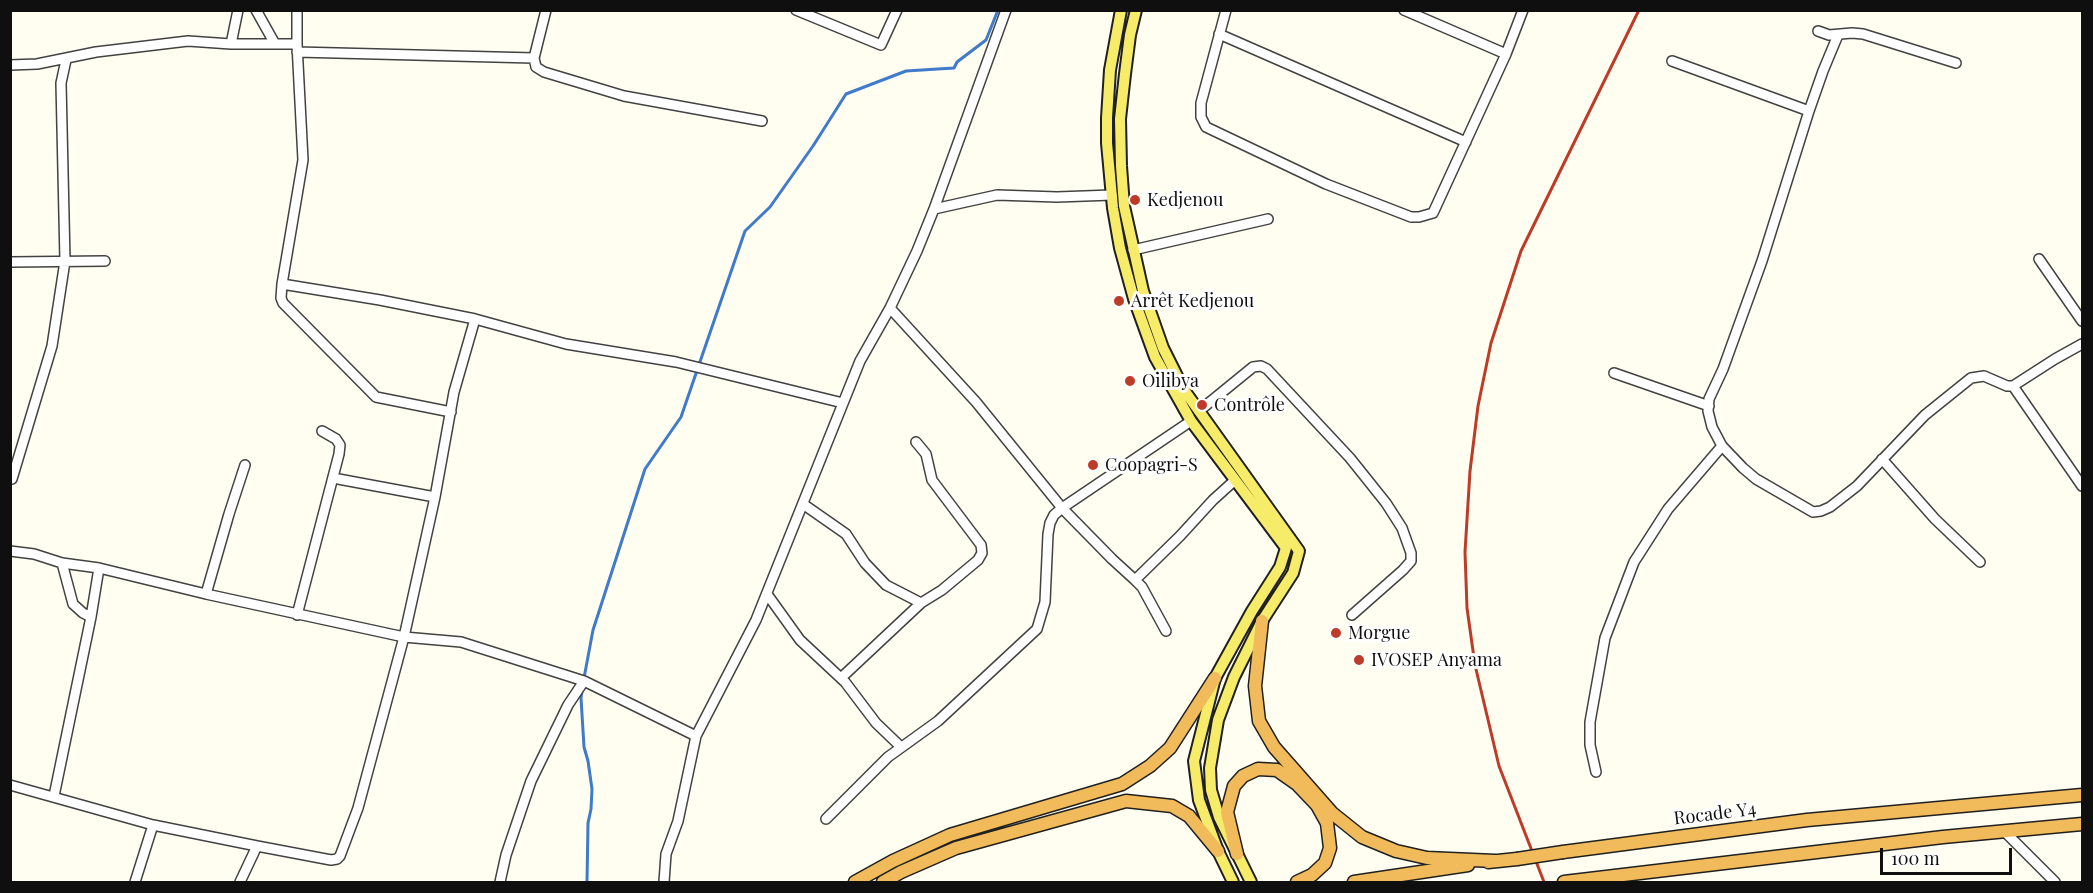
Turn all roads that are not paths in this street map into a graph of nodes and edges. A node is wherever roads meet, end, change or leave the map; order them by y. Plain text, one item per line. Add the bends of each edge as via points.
1 (238, 10) edge
2 (256, 10) edge
3 (297, 10) edge
4 (546, 10) edge
5 (796, 10) edge
6 (897, 10) edge
7 (1006, 10) edge
8 (1121, 10) edge
9 (1136, 10) edge
10 (1226, 10) edge
11 (1404, 10) edge
12 (1523, 10) edge
13 (1818, 31) dead end
14 (1219, 34) junction
15 (1839, 35) junction
16 (231, 44) junction
17 (274, 44) junction
18 (297, 48) junction
19 (1506, 54) junction
20 (534, 58) junction
21 (66, 60) junction
22 (1672, 61) dead end
23 (1956, 63) dead end
24 (10, 65) edge
25 (1809, 111) junction
26 (762, 121) dead end
27 (1466, 142) junction
28 (1112, 195) junction
29 (934, 209) junction
30 (1268, 219) dead end
31 (1133, 250) junction
32 (2039, 259) dead end
33 (65, 261) junction
34 (105, 261) dead end
35 (10, 262) edge
36 (282, 284) junction
37 (890, 308) junction
38 (475, 319) junction
39 (2082, 321) edge
40 (2082, 344) edge
41 (1614, 373) dead end
42 (2013, 387) junction
43 (843, 403) junction
44 (1708, 405) junction
45 (1199, 411) junction
46 (451, 412) junction
47 (1191, 421) junction
48 (322, 431) dead end
49 (916, 442) dead end
50 (1722, 446) junction
51 (1882, 459) junction
52 (245, 465) dead end
53 (333, 478) junction
54 (1234, 481) junction
55 (11, 482) edge
56 (2082, 486) edge
57 (435, 498) junction
58 (803, 504) junction
59 (1062, 508) junction
60 (10, 551) edge
61 (1980, 562) dead end
62 (62, 563) junction
63 (99, 568) junction
64 (1135, 580) junction
65 (206, 594) junction
66 (767, 594) junction
67 (921, 603) junction
68 (297, 615) junction
69 (1352, 615) dead end
70 (91, 617) junction
71 (1262, 621) junction
72 (1166, 631) dead end
73 (404, 637) junction
74 (841, 678) junction
75 (1215, 678) junction
76 (584, 681) junction
77 (696, 736) junction
78 (901, 747) junction
79 (1596, 772) dead end
80 (10, 785) edge
81 (2082, 795) edge
82 (54, 796) junction
83 (826, 819) dead end
84 (2082, 824) edge
85 (153, 825) junction
86 (2004, 831) junction
87 (257, 846) junction
88 (1218, 851) junction
89 (1239, 859) junction
90 (1495, 861) junction
91 (135, 882) edge
92 (240, 882) edge
93 (500, 882) edge
94 (664, 882) edge
95 (855, 882) edge
96 (883, 882) edge
97 (1233, 882) edge
98 (1251, 882) edge
99 (1297, 882) edge
100 (1354, 882) edge
101 (1564, 882) edge
102 (2055, 882) edge

1 - 16 street
2 - 17 street
3 - 18 street
4 - 20 street
5 - 6 street via 881,45
7 - 29 street
8 - 28 main road via 1110,70 1107,118
9 - 31 main road via 1120,119 1120,166
10 - 14 street
11 - 19 street
12 - 19 street
13 - 15 street
14 - 27 street
14 - 27 street via 1201,103 1206,127 1326,184 1411,217 1426,216 1433,213
15 - 23 street via 1863,34
15 - 25 street
16 - 17 street
16 - 21 street via 189,41 96,52
17 - 18 street
18 - 20 street
18 - 36 street via 303,160
19 - 27 street
20 - 26 street via 536,67 544,72 624,96
21 - 24 street
21 - 33 street via 61,83
22 - 25 street
25 - 44 street via 1762,261
28 - 29 street via 997,195
28 - 47 main road via 1120,248 1142,325
29 - 37 street
30 - 31 street
31 - 45 main road via 1163,348
32 - 39 street
33 - 34 street
33 - 35 street
33 - 55 street via 52,346
36 - 38 street
36 - 46 street via 281,298 286,307 376,397
37 - 43 street via 860,361
37 - 59 street via 976,402
38 - 43 street via 566,344 676,363
38 - 46 street
40 - 42 street
41 - 44 street
42 - 51 street via 1984,376 1971,378
42 - 56 street
43 - 58 street
44 - 50 street via 1712,428
45 - 69 street via 1253,367 1261,366 1350,458 1386,503 1402,528 1411,561
45 - 71 main road via 1299,551 1293,573
46 - 57 street
47 - 54 main road
47 - 59 street
48 - 53 street via 336,438 340,445
49 - 67 street via 926,454 932,480 981,545 982,553 942,590
50 - 51 street via 1756,478 1813,512 1830,507
50 - 79 street via 1668,509 1634,562 1605,638 1590,722
51 - 61 street
52 - 65 street
53 - 57 street
53 - 68 street
54 - 64 street
54 - 75 main road via 1286,548 1280,567
57 - 73 street
58 - 66 street
58 - 67 street via 846,534 886,585
59 - 64 street
59 - 78 street via 1050,523 1045,602 1037,629 938,721
60 - 62 street
62 - 63 street
62 - 70 street via 73,604
63 - 65 street
63 - 70 street
64 - 72 street
65 - 68 street
66 - 74 street via 800,639
66 - 77 street
67 - 74 street
68 - 73 street
70 - 82 street
71 - 89 main road via 1218,720 1210,768 1213,799
71 - 90 highway via 1255,686 1259,721 1274,747 1332,813 1362,837 1396,851 1427,858
73 - 76 street via 461,642
73 - 87 street via 358,808 340,856 331,860
74 - 78 street via 876,723
75 - 88 main road via 1194,760 1199,800
75 - 95 highway via 1170,748 1122,784 950,835
76 - 77 street
76 - 93 street via 531,781
77 - 94 street via 678,821 666,854
78 - 83 street
80 - 82 street
81 - 90 highway, Rocade Y4, bridge via 1807,820
82 - 85 street
84 - 86 highway
85 - 87 street
85 - 91 street
86 - 101 highway
86 - 102 street
87 - 92 street
88 - 96 highway via 1189,816 1172,806 1126,801 956,848
88 - 97 main road
89 - 98 main road
89 - 99 highway via 1227,812 1234,786 1258,769 1277,770 1311,798 1327,823 1330,848 1325,864
90 - 100 highway, Rocade Y4

